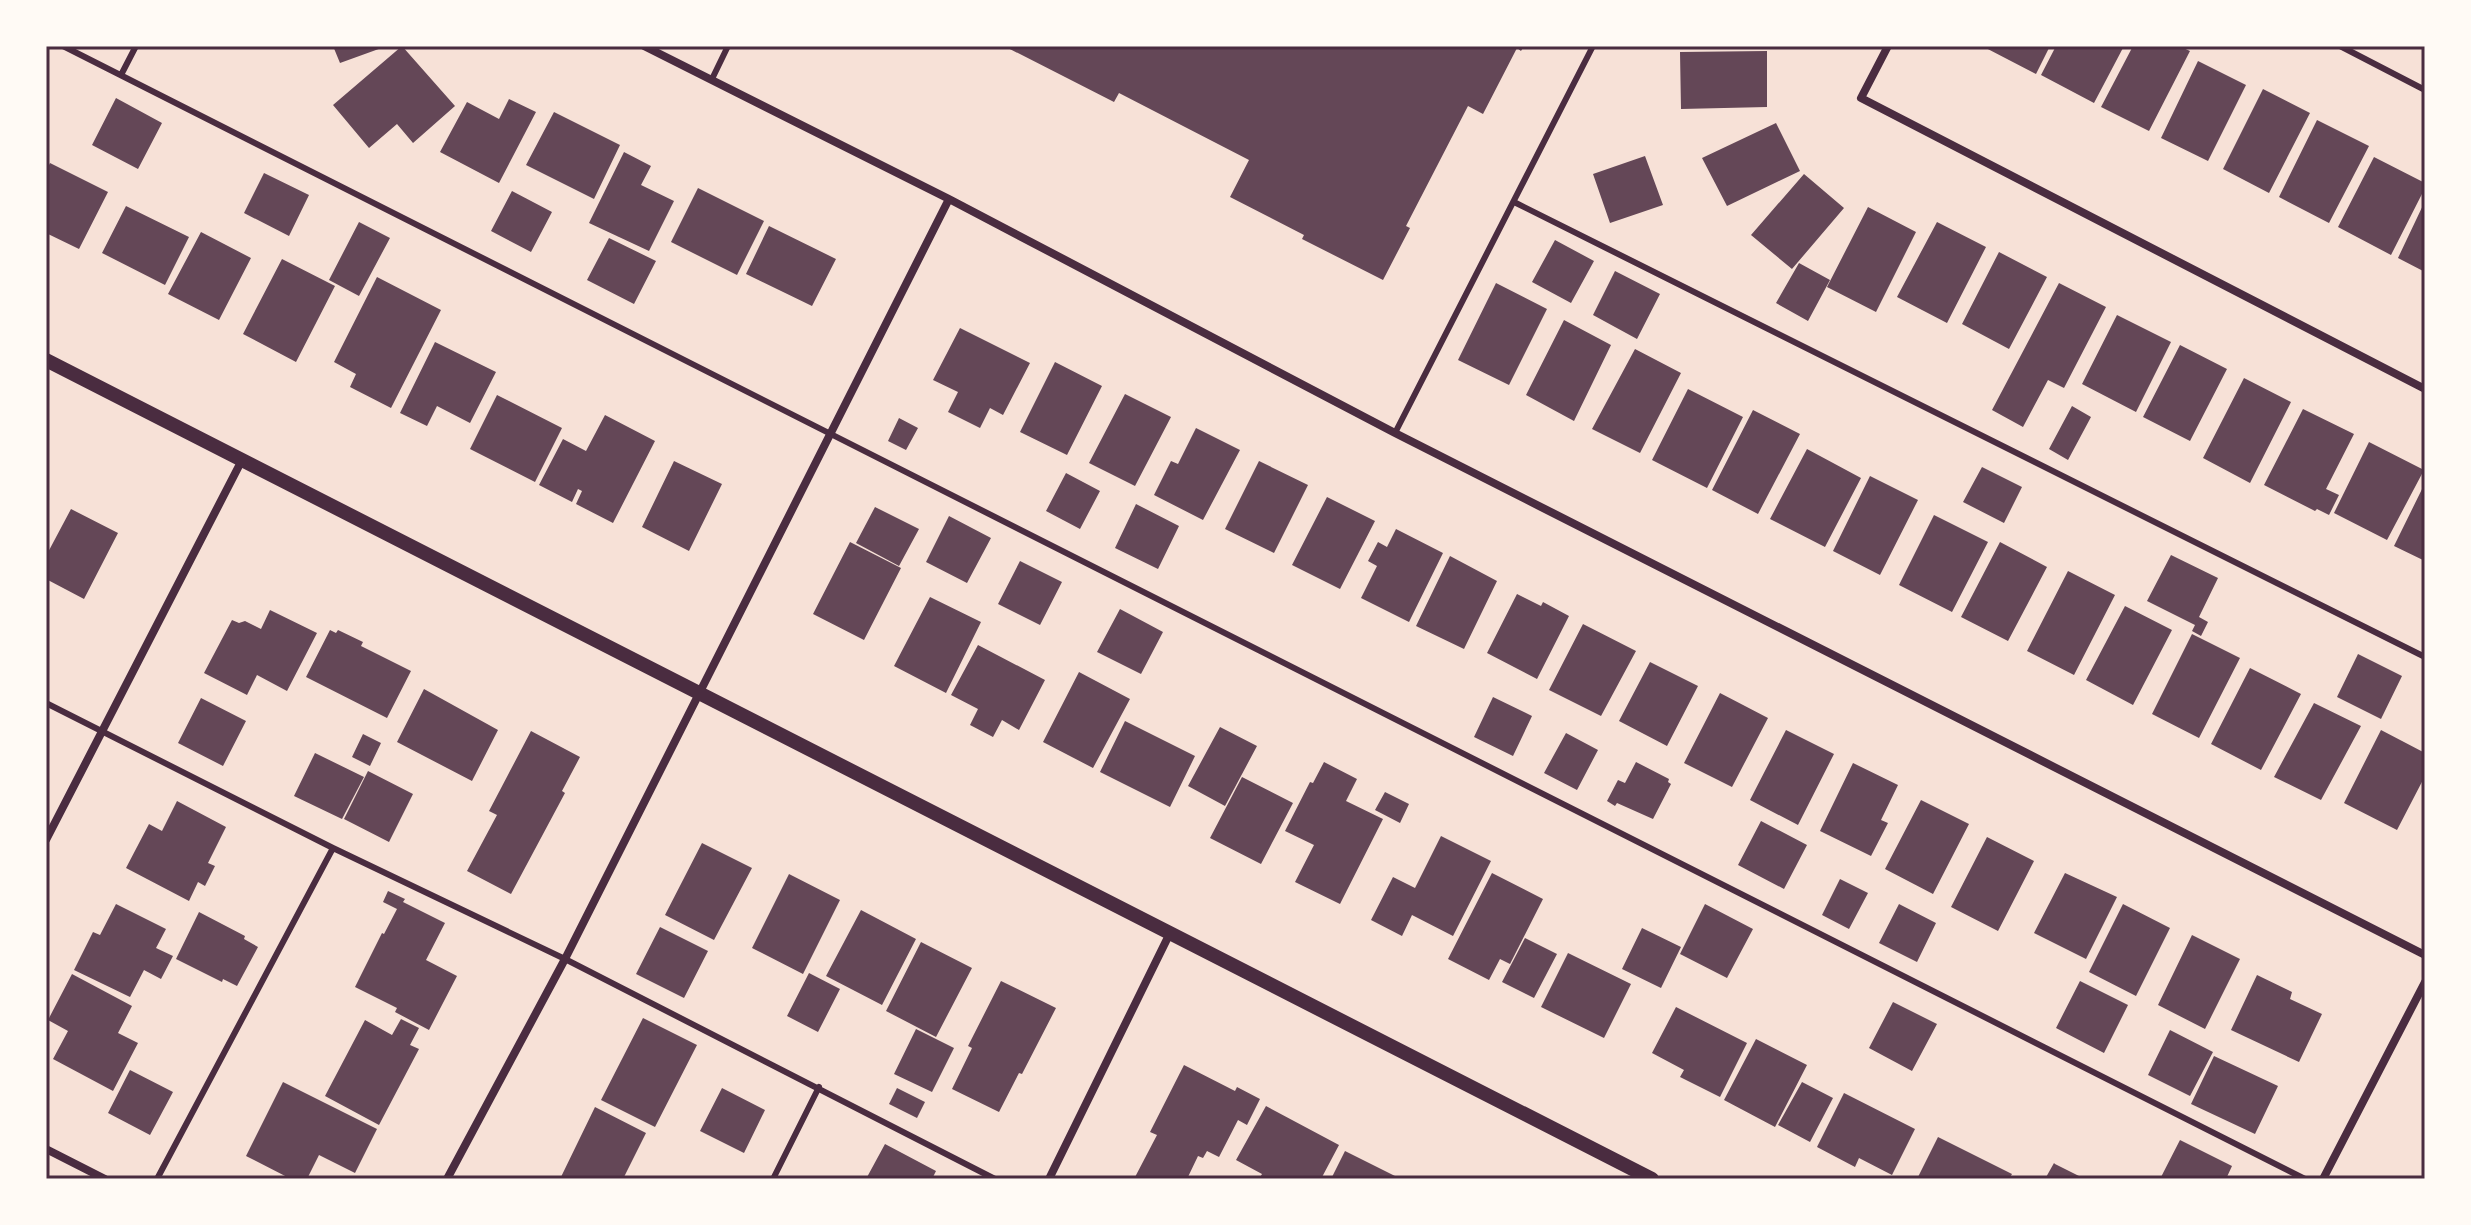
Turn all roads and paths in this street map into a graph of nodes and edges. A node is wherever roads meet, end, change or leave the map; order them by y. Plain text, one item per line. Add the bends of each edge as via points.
1 (63, 46) edge
2 (136, 46) edge
3 (644, 46) edge
4 (728, 46) edge
5 (1593, 46) edge
6 (1888, 46) edge
7 (2340, 46) edge
8 (121, 75) junction
9 (712, 79) junction
10 (2425, 90) edge
11 (949, 199) junction
12 (1514, 202) junction
13 (46, 360) edge
14 (2425, 389) edge
15 (830, 433) junction
16 (1395, 433) junction
17 (242, 460) junction
18 (2425, 657) edge
19 (699, 693) junction
20 (46, 703) edge
21 (103, 732) junction
22 (46, 840) edge
23 (333, 848) junction
24 (1170, 933) junction
25 (2425, 955) edge
26 (565, 959) junction
27 (2425, 982) edge
28 (819, 1087) junction
29 (46, 1149) edge
30 (105, 1179) edge
31 (157, 1179) edge
32 (447, 1179) edge
33 (773, 1179) edge
34 (995, 1179) edge
35 (1049, 1179) edge
36 (1652, 1179) edge
37 (2305, 1179) edge
38 (2323, 1179) edge

1 - 8 lane
2 - 8 lane
3 - 9 street
4 - 9 lane
5 - 12 lane
6 - 14 street via 1861,98
7 - 10 lane
8 - 15 lane
9 - 11 street
11 - 15 street
11 - 16 street
12 - 16 lane
12 - 18 lane
13 - 17 street
15 - 19 street
15 - 37 lane
16 - 25 street
17 - 19 street
17 - 21 street
19 - 24 street
19 - 26 street
20 - 21 lane
21 - 22 street
21 - 23 lane
23 - 26 lane
23 - 31 lane
24 - 35 street
24 - 36 street
26 - 28 lane
26 - 32 street
27 - 38 street
28 - 33 lane
28 - 34 lane
29 - 30 street

